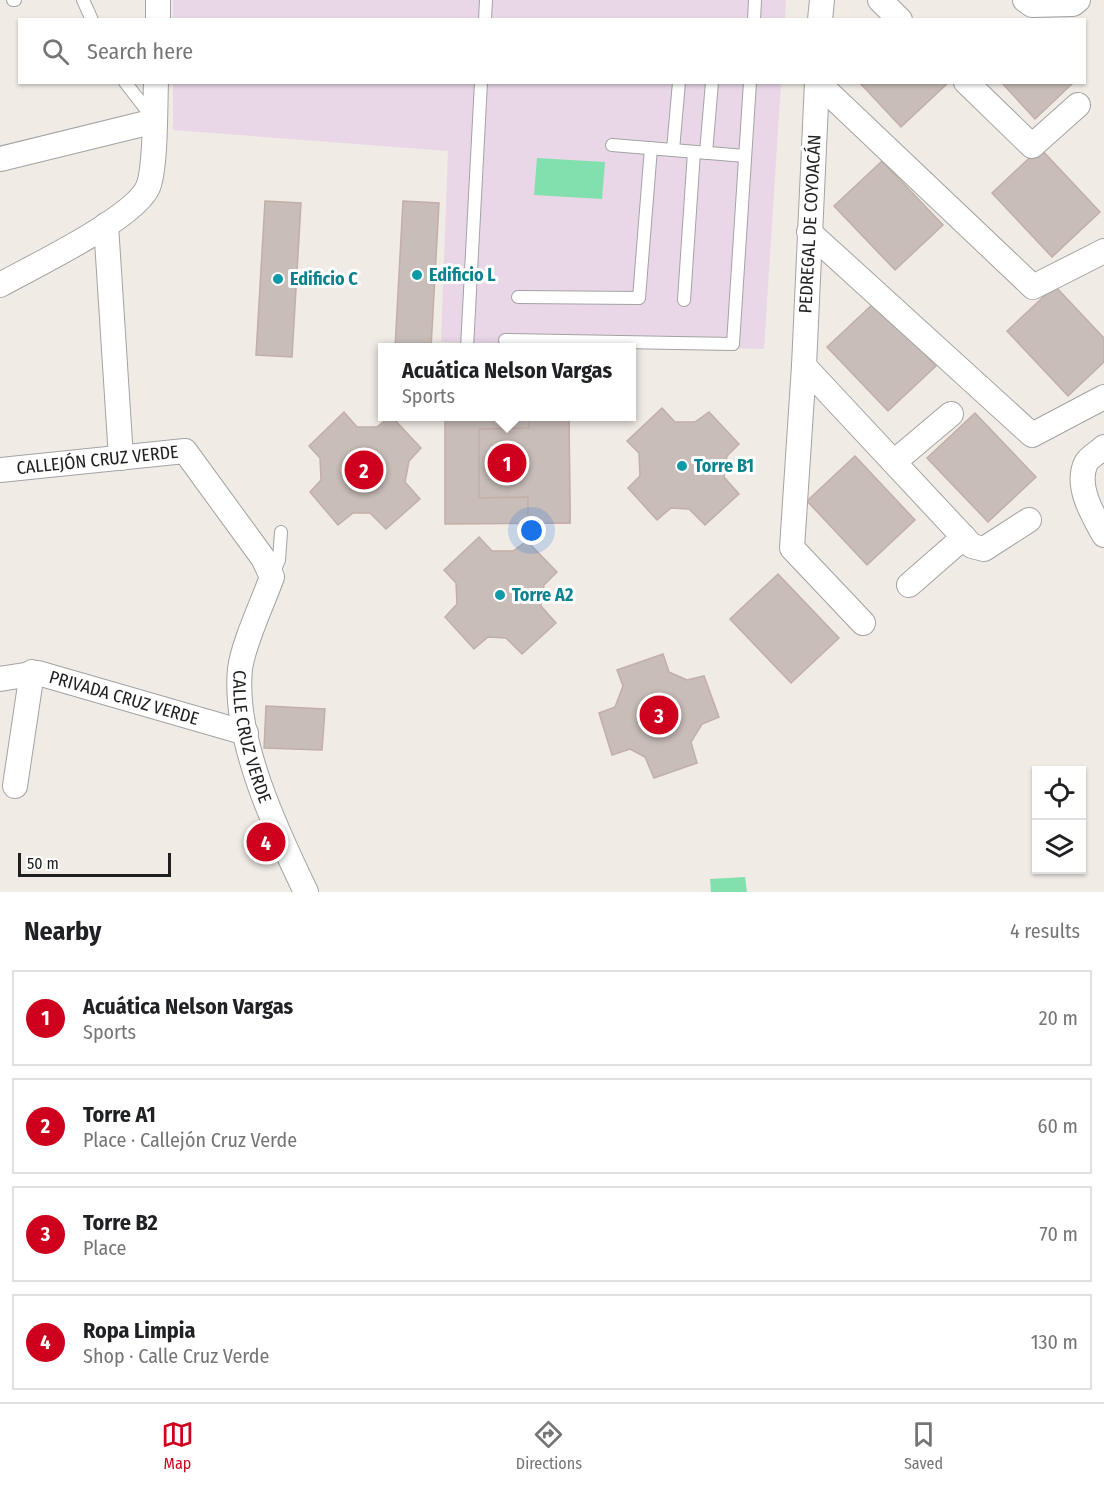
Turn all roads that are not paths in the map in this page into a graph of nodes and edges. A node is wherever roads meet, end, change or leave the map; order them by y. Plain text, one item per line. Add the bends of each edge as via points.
1 (83, 0) edge
2 (158, 0) edge
3 (486, 0) edge
4 (755, 0) edge
5 (822, 0) edge
6 (880, 0) edge
7 (1025, 0) edge
8 (1078, 0) edge
9 (91, 18) edge
10 (158, 18) edge
11 (485, 18) edge
12 (754, 18) edge
13 (820, 18) edge
14 (898, 18) edge
15 (127, 84) edge
16 (156, 84) edge
17 (481, 84) edge
18 (679, 84) edge
19 (712, 84) edge
20 (750, 84) edge
21 (817, 84) edge
22 (819, 84) edge
23 (968, 84) edge
24 (1078, 105) dead end
25 (155, 121) junction
26 (612, 145) dead end
27 (651, 148) junction
28 (674, 150) junction
29 (700, 152) junction
30 (745, 156) junction
31 (0, 159) edge
32 (106, 225) junction
33 (809, 232) junction
34 (1104, 251) edge
35 (0, 285) edge
36 (518, 297) dead end
37 (684, 300) dead end
38 (505, 340) dead end
39 (466, 343) edge
40 (804, 366) junction
41 (1104, 397) edge
42 (951, 414) dead end
43 (1104, 447) edge
44 (122, 458) junction
45 (894, 462) junction
46 (0, 470) edge
47 (1029, 520) dead end
48 (277, 531) dead end
49 (1104, 535) edge
50 (964, 537) junction
51 (275, 568) junction
52 (909, 585) dead end
53 (863, 623) dead end
54 (32, 672) junction
55 (0, 679) edge
56 (246, 733) junction
57 (15, 786) dead end
58 (306, 892) edge

1 - 9 lane
2 - 10 street
3 - 11 lane
4 - 12 lane
5 - 13 street
6 - 14 street
7 - 8 street via 1032,5 1073,4
15 - 25 lane
16 - 25 street
17 - 39 lane
18 - 28 lane
19 - 29 lane
20 - 30 lane
21 - 33 street, PEDREGAL DE COYOACÁN
22 - 34 street via 1033,287
23 - 24 street via 1032,146
25 - 31 street
25 - 32 street via 147,189 140,200
26 - 27 lane
27 - 28 lane
27 - 36 lane via 639,298
28 - 29 lane
29 - 30 lane
29 - 37 lane
30 - 38 lane via 734,344
32 - 35 street
32 - 44 street
33 - 40 street, PEDREGAL DE COYOACÁN
33 - 41 street via 1032,435
40 - 45 street
40 - 53 street, PEDREGAL DE COYOACÁN via 792,548
42 - 45 street
43 - 49 street via 1087,462 1082,482
44 - 46 street, CALLEJÓN CRUZ VERDE
44 - 51 street, CALLEJÓN CRUZ VERDE via 185,451 263,558
45 - 50 street
47 - 50 street via 984,549 972,546
48 - 51 lane
50 - 52 street
51 - 56 street, CALLE CRUZ VERDE via 240,666
54 - 55 street, PRIVADA CRUZ VERDE
54 - 56 street, PRIVADA CRUZ VERDE
54 - 57 street
56 - 58 street, CALLE CRUZ VERDE via 272,823

